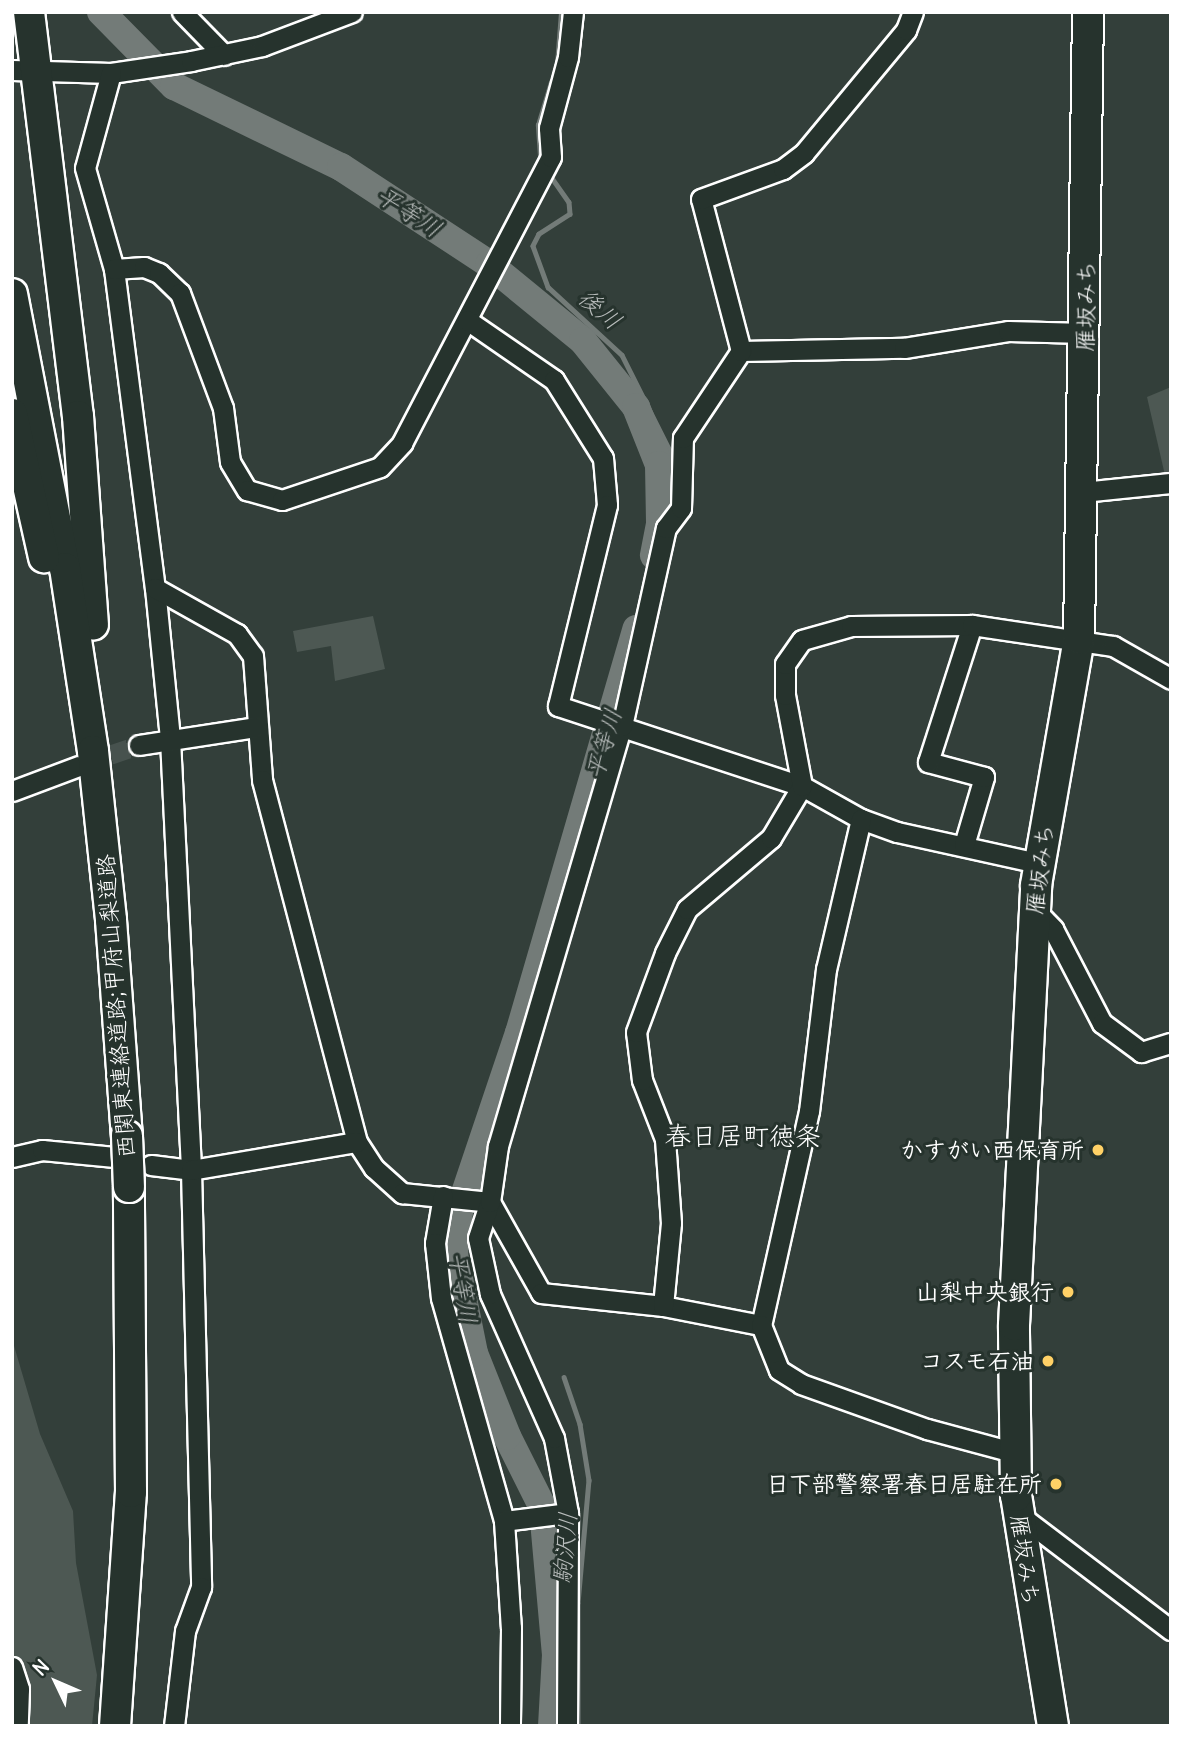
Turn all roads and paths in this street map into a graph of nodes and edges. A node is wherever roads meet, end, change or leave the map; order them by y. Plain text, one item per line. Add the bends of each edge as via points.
1 (29, 12) edge
2 (182, 12) edge
3 (352, 12) edge
4 (573, 12) edge
5 (913, 12) edge
6 (1088, 12) edge
7 (224, 55) junction
8 (23, 70) edge
9 (111, 73) junction
10 (114, 269) junction
11 (12, 294) edge
12 (471, 312) junction
13 (1085, 333) junction
14 (741, 351) junction
15 (12, 414) edge
16 (1171, 483) edge
17 (1082, 492) junction
18 (155, 588) junction
19 (972, 625) junction
20 (1079, 639) junction
21 (1171, 679) edge
22 (622, 726) junction
23 (256, 727) junction
24 (170, 739) junction
25 (139, 745) tunnel mouth
26 (86, 758) junction
27 (802, 786) junction
28 (12, 791) edge
29 (862, 819) junction
30 (964, 845) junction
31 (105, 853) junction
32 (1038, 863) junction
33 (1034, 909) junction
34 (1171, 1043) edge
35 (358, 1143) junction
36 (121, 1147) junction
37 (12, 1157) edge
38 (151, 1165) dead end
39 (191, 1170) junction
40 (443, 1196) junction
41 (485, 1200) junction
42 (663, 1306) junction
43 (761, 1325) junction
44 (1012, 1452) junction
45 (568, 1513) junction
46 (1018, 1514) junction
47 (504, 1521) junction
48 (1171, 1630) edge
49 (12, 1667) edge
50 (18, 1726) edge
51 (118, 1726) edge
52 (174, 1726) edge
53 (510, 1726) edge
54 (567, 1726) edge
55 (1053, 1726) edge

1 - 8 highway
2 - 7 street
3 - 7 street
4 - 12 street via 568,57 549,128 551,157
5 - 14 street via 906,30 804,153 783,169 701,199
6 - 13 highway, 雁坂みち
7 - 9 street
8 - 9 street
8 - 31 highway via 78,416 106,767
9 - 10 street via 85,168
10 - 12 street via 144,267 159,273 180,293 223,408 237,478 247,491 282,500 380,467 396,453
10 - 18 street
11 - 26 highway, 西関東連絡道路;甲府山梨道路 via 65,568
12 - 22 street via 554,380 603,458 607,505 558,706
13 - 14 street via 1008,331 904,348
13 - 17 highway, 雁坂みち
14 - 22 street via 683,438 681,508 666,528
15 - 26 highway
16 - 17 street
17 - 20 highway, 雁坂みち
18 - 23 street via 237,634 253,656
18 - 24 street
19 - 20 street
19 - 27 street via 851,626 802,640 785,664 785,695
19 - 30 street via 928,762 985,777
20 - 21 street via 1113,646
20 - 32 highway, 雁坂みち
22 - 27 street
22 - 41 street
23 - 24 street
23 - 35 street via 266,793
24 - 25 street
24 - 39 street
26 - 28 street
26 - 31 highway, 西関東連絡道路;甲府山梨道路
27 - 29 street
27 - 42 street via 771,838 687,909 636,1032 642,1080 665,1139 671,1223
29 - 30 street via 897,832
29 - 43 street via 826,969 809,1111
30 - 32 street
31 - 36 highway, 西関東連絡道路;甲府山梨道路
32 - 33 highway, 雁坂みち
33 - 34 street via 1054,929 1102,1023 1141,1052
33 - 44 highway, 雁坂みち
35 - 39 street
35 - 40 street via 374,1168 402,1193
36 - 37 street via 42,1150
36 - 51 highway, 西関東連絡道路;甲府山梨道路, bridge via 129,1187 132,1423
38 - 39 street
39 - 52 street via 201,1587 185,1631
40 - 41 street
40 - 47 street via 435,1243 441,1298
41 - 42 street via 541,1293
41 - 45 street via 478,1238 490,1294 554,1438
42 - 43 street
43 - 44 street via 779,1370 802,1384 927,1429
44 - 46 highway, 雁坂みち
45 - 47 street
45 - 54 street
46 - 48 street
46 - 55 highway, 雁坂みち
47 - 53 street via 511,1628
49 - 50 street via 19,1689

